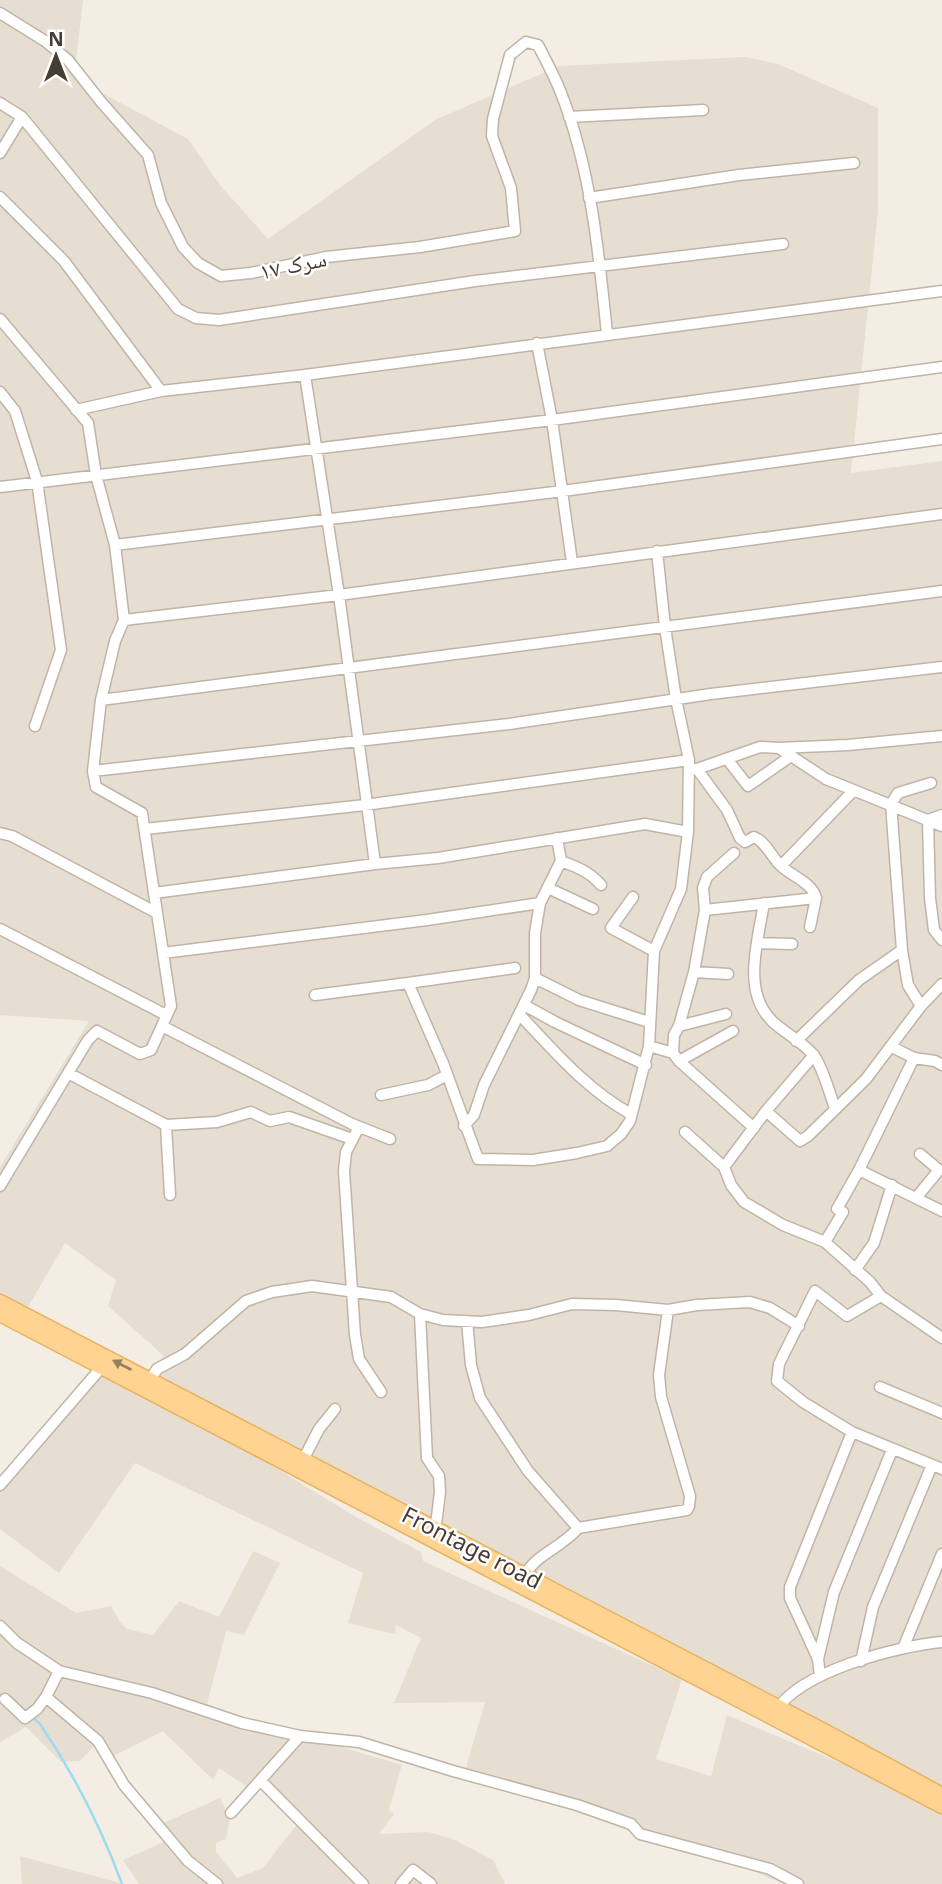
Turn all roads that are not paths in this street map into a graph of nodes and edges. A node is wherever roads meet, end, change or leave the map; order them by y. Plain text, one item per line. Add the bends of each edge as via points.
1 (0, 13) edge
2 (0, 103) edge
3 (703, 110) dead end
4 (22, 117) junction
5 (569, 117) junction
6 (0, 153) edge
7 (854, 163) dead end
8 (0, 197) edge
9 (589, 198) junction
10 (783, 244) dead end
11 (600, 265) junction
12 (942, 291) edge
13 (0, 319) edge
14 (607, 334) junction
15 (537, 343) junction
16 (942, 367) edge
17 (305, 375) junction
18 (161, 391) junction
19 (0, 392) edge
20 (76, 410) junction
21 (552, 420) junction
22 (942, 439) edge
23 (315, 448) junction
24 (96, 475) junction
25 (37, 481) junction
26 (0, 486) edge
27 (563, 491) junction
28 (942, 514) edge
29 (328, 519) junction
30 (115, 545) junction
31 (657, 551) junction
32 (572, 562) junction
33 (942, 591) edge
34 (339, 595) junction
35 (124, 620) junction
36 (665, 627) junction
37 (942, 667) edge
38 (348, 669) junction
39 (676, 699) junction
40 (101, 700) junction
41 (35, 726) dead end
42 (942, 736) edge
43 (358, 743) junction
44 (779, 748) junction
45 (791, 756) junction
46 (727, 759) junction
47 (691, 766) junction
48 (93, 771) junction
49 (931, 783) dead end
50 (853, 791) junction
51 (365, 804) junction
52 (891, 804) junction
53 (942, 815) edge
54 (928, 820) junction
55 (942, 826) edge
56 (145, 829) junction
57 (688, 832) junction
58 (0, 833) edge
59 (557, 838) junction
60 (734, 853) dead end
61 (561, 861) junction
62 (375, 864) junction
63 (781, 866) junction
64 (601, 885) dead end
65 (548, 888) junction
66 (154, 893) junction
67 (633, 897) dead end
68 (816, 898) junction
69 (540, 903) junction
70 (764, 903) junction
71 (593, 909) dead end
72 (705, 910) junction
73 (157, 914) junction
74 (810, 927) dead end
75 (0, 929) edge
76 (942, 940) edge
77 (757, 943) junction
78 (792, 944) dead end
79 (902, 950) junction
80 (654, 951) junction
81 (163, 953) junction
82 (516, 968) dead end
83 (694, 972) junction
84 (728, 974) dead end
85 (535, 978) junction
86 (408, 983) junction
87 (942, 984) edge
88 (315, 995) dead end
89 (921, 1006) junction
90 (522, 1010) junction
91 (726, 1014) dead end
92 (164, 1021) junction
93 (649, 1022) junction
94 (679, 1026) junction
95 (733, 1031) dead end
96 (796, 1041) junction
97 (649, 1046) junction
98 (892, 1047) junction
99 (814, 1055) junction
100 (676, 1057) junction
101 (914, 1058) junction
102 (646, 1065) junction
103 (942, 1065) edge
104 (68, 1073) junction
105 (447, 1076) junction
106 (381, 1095) dead end
107 (835, 1108) junction
108 (766, 1111) junction
109 (631, 1114) junction
110 (166, 1125) junction
111 (464, 1126) junction
112 (359, 1128) junction
113 (754, 1128) junction
114 (685, 1132) dead end
115 (352, 1139) junction
116 (390, 1139) dead end
117 (920, 1154) dead end
118 (724, 1167) junction
119 (859, 1170) junction
120 (892, 1185) junction
121 (0, 1186) edge
122 (170, 1195) dead end
123 (916, 1198) junction
124 (942, 1211) edge
125 (825, 1242) junction
126 (855, 1270) junction
127 (353, 1291) junction
128 (881, 1296) junction
129 (0, 1303) edge
130 (668, 1310) junction
131 (0, 1314) edge
132 (420, 1314) junction
133 (467, 1321) junction
134 (799, 1326) junction
135 (942, 1337) edge
136 (101, 1368) junction
137 (150, 1380) junction
138 (880, 1387) dead end
139 (381, 1392) dead end
140 (335, 1409) dead end
141 (942, 1413) edge
142 (852, 1432) junction
143 (892, 1450) junction
144 (303, 1460) junction
145 (937, 1467) edge
146 (0, 1485) edge
147 (578, 1528) junction
148 (435, 1534) junction
149 (942, 1556) edge
150 (526, 1576) junction
151 (937, 1582) edge
152 (0, 1626) edge
153 (942, 1642) edge
154 (904, 1646) junction
155 (818, 1659) junction
156 (861, 1661) junction
157 (59, 1671) junction
158 (820, 1676) junction
159 (46, 1697) junction
160 (5, 1699) dead end
161 (776, 1712) junction
162 (300, 1736) junction
163 (261, 1781) junction
164 (942, 1797) edge
165 (231, 1813) dead end
166 (217, 1884) edge
167 (363, 1884) edge
168 (401, 1884) edge
169 (431, 1884) edge
170 (798, 1884) edge

1 - 5 street, سرک ۱۷ via 68,60 148,155 161,203 183,247 198,263 221,276 515,231 511,188 492,136 510,55 526,42 538,45
2 - 4 street
3 - 5 street
4 - 6 street
4 - 11 street via 178,309 196,318 219,320
5 - 9 street
7 - 9 street
8 - 18 street via 64,261
9 - 11 street
10 - 11 street
11 - 14 street
12 - 14 street
13 - 20 street
14 - 15 street
15 - 17 street
15 - 21 street
16 - 21 street
17 - 18 street
17 - 23 street
18 - 20 street
19 - 25 street via 15,411
20 - 24 street via 88,423
21 - 23 street
21 - 27 street
22 - 27 street
23 - 24 street
23 - 29 street
24 - 25 street
24 - 30 street
25 - 26 street
25 - 41 street via 61,650
27 - 29 street
27 - 32 street
28 - 31 street
29 - 30 street
29 - 34 street
30 - 35 street
31 - 32 street
31 - 36 street
32 - 34 street
33 - 36 street
34 - 35 street
34 - 38 street
35 - 40 street
36 - 38 street
36 - 39 street
37 - 39 street
38 - 40 street
38 - 43 street
39 - 43 street
39 - 47 street
40 - 48 street
42 - 44 street
43 - 48 street
43 - 51 street
44 - 45 street
44 - 46 street via 760,747
45 - 46 street via 748,786
45 - 50 street
46 - 47 street
47 - 51 street
47 - 57 street
47 - 63 street via 727,810 740,838 760,840
48 - 56 street via 96,787 142,813
49 - 52 street via 898,793
50 - 52 street
50 - 63 street
51 - 56 street
51 - 62 street
52 - 54 street
52 - 79 street
53 - 54 street
54 - 55 street
54 - 76 street via 930,898 934,930
56 - 66 street
57 - 59 street via 645,824
57 - 80 street via 681,889
58 - 73 street
59 - 61 street
59 - 62 street
60 - 72 street via 707,877
61 - 64 street via 578,867
61 - 65 street
62 - 66 street
63 - 68 street via 812,889
65 - 69 street
65 - 71 street
66 - 73 street
67 - 80 street via 611,928
68 - 70 street
68 - 74 street
69 - 81 street
69 - 85 street
70 - 72 street
70 - 77 street
72 - 83 street
73 - 81 street
75 - 92 street
77 - 78 street
77 - 96 street via 757,999 769,1018
79 - 89 street via 908,985
79 - 96 street via 859,980
80 - 93 street
81 - 92 street via 171,1006
82 - 86 street
83 - 84 street
83 - 94 street
85 - 90 street
85 - 93 street via 579,1000
86 - 88 street
86 - 105 street
87 - 89 street
89 - 98 street
90 - 102 street
90 - 109 street via 563,1062
90 - 111 street via 474,1115
91 - 94 street
92 - 104 street via 151,1049 140,1054 97,1031
92 - 112 street
93 - 97 street
94 - 100 street via 674,1035
95 - 100 street
96 - 99 street
97 - 100 street
97 - 102 street
98 - 101 street
98 - 107 street
99 - 107 street
99 - 108 street
100 - 113 street
101 - 103 street
101 - 119 street
102 - 109 street
104 - 110 street
104 - 121 street
105 - 106 street
105 - 111 street
107 - 108 street via 800,1141
108 - 113 street
109 - 111 street via 621,1134 607,1146 533,1160 478,1159
110 - 115 street via 217,1122 251,1112 270,1121 289,1117
110 - 122 street
112 - 115 street
112 - 116 street
113 - 118 street
114 - 118 street
115 - 127 street via 344,1171
117 - 123 street via 939,1170
118 - 125 street via 744,1202
119 - 120 street
119 - 125 street
120 - 123 street
120 - 126 street via 874,1243
123 - 124 street
125 - 126 street
126 - 128 street
127 - 132 street via 391,1297
127 - 137 street via 312,1286 246,1301 185,1354 157,1369
127 - 139 street via 359,1359
128 - 134 street via 847,1316 815,1291
128 - 135 street
137 -> 129 main road, Frontage road
130 - 133 street via 572,1304 529,1315
130 - 134 street via 750,1302
130 - 147 street via 659,1375 661,1397 690,1506
131 - 136 main road
132 - 133 street
132 - 148 street via 427,1458 439,1476
133 - 147 street via 480,1398 528,1471
134 - 142 street via 779,1364 777,1381
136 - 146 street
136 - 148 main road
137 - 144 main road, Frontage road
138 - 141 street
140 - 144 street
142 - 143 street
142 - 155 street via 789,1587 789,1598
143 - 145 street
143 - 155 street via 834,1592
144 - 148 main road, Frontage road
145 - 156 street via 873,1607
147 - 150 street via 531,1564
148 - 150 main road, Frontage road
148 - 161 main road
149 - 151 street
150 - 161 main road, Frontage road
151 - 154 street
152 - 157 street
153 - 154 street
154 - 156 street
155 - 158 street
156 - 158 street
157 - 159 street
157 - 162 street
158 - 161 street
159 - 160 street via 25,1718
159 - 166 street via 98,1741 124,1785 188,1861
161 - 164 main road, Frontage road
162 - 163 street
162 - 170 street via 359,1742 578,1805 631,1824 640,1834 770,1869
163 - 165 street
163 - 167 street
168 - 169 street via 412,1870

